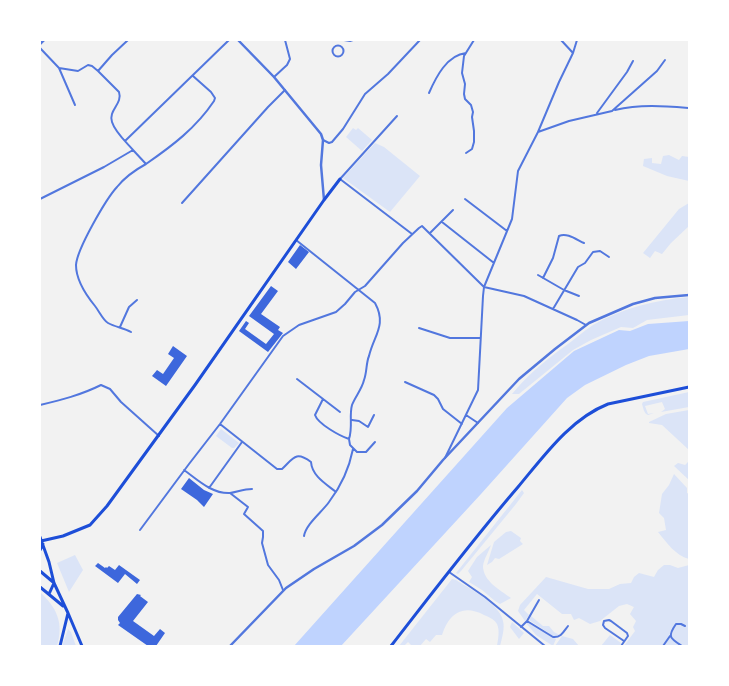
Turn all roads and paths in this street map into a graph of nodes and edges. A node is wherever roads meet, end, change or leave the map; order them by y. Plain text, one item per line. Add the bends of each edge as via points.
1 (44, 40) edge
2 (128, 40) edge
3 (229, 40) edge
4 (238, 40) edge
5 (285, 40) edge
6 (344, 40) edge
7 (353, 40) edge
8 (420, 40) edge
9 (474, 40) edge
10 (561, 40) edge
11 (577, 40) edge
12 (40, 44) edge
13 (340, 46) junction
14 (40, 48) edge
15 (466, 53) junction
16 (573, 53) junction
17 (665, 60) dead end
18 (633, 61) dead end
19 (59, 68) junction
20 (98, 71) junction
21 (193, 76) junction
22 (274, 77) junction
23 (285, 90) junction
24 (429, 93) dead end
25 (75, 105) dead end
26 (689, 108) edge
27 (612, 111) junction
28 (596, 114) junction
29 (397, 116) dead end
30 (538, 132) junction
31 (125, 140) junction
32 (323, 140) junction
33 (133, 150) junction
34 (466, 153) dead end
35 (146, 164) junction
36 (340, 180) junction
37 (40, 199) edge
38 (465, 199) dead end
39 (324, 200) junction
40 (182, 203) dead end
41 (453, 210) dead end
42 (442, 222) junction
43 (507, 231) junction
44 (430, 233) junction
45 (412, 234) junction
46 (296, 240) junction
47 (584, 243) dead end
48 (609, 257) dead end
49 (494, 263) junction
50 (538, 275) dead end
51 (543, 278) junction
52 (484, 287) junction
53 (358, 290) junction
54 (564, 290) junction
55 (689, 295) edge
56 (579, 296) dead end
57 (137, 300) dead end
58 (553, 309) junction
59 (586, 325) junction
60 (120, 327) junction
61 (419, 328) dead end
62 (131, 332) dead end
63 (480, 338) junction
64 (297, 379) dead end
65 (405, 382) dead end
66 (689, 387) edge
67 (323, 400) junction
68 (40, 405) edge
69 (340, 412) dead end
70 (374, 415) dead end
71 (466, 415) junction
72 (352, 420) junction
73 (478, 423) junction
74 (220, 424) junction
75 (462, 424) junction
76 (159, 436) junction
77 (349, 439) junction
78 (242, 442) junction
79 (375, 442) dead end
80 (354, 449) junction
81 (443, 460) junction
82 (184, 470) junction
83 (209, 488) junction
84 (252, 489) dead end
85 (336, 492) junction
86 (230, 493) junction
87 (140, 530) dead end
88 (304, 536) dead end
89 (41, 541) edge
90 (40, 550) edge
91 (40, 571) edge
92 (448, 572) junction
93 (54, 583) junction
94 (40, 587) edge
95 (283, 590) junction
96 (49, 594) junction
97 (539, 600) dead end
98 (65, 607) junction
99 (68, 613) junction
100 (527, 621) junction
101 (568, 626) dead end
102 (685, 626) dead end
103 (521, 627) junction
104 (670, 636) junction
105 (624, 641) junction
106 (60, 646) edge
107 (82, 646) edge
108 (230, 646) edge
109 (391, 646) edge
110 (545, 646) edge
111 (621, 646) edge
112 (663, 646) edge
113 (682, 646) edge

1 - 12 street
2 - 20 street
3 - 21 street
4 - 22 street
5 - 22 street via 290,59
6 - 7 street
6 - 13 street
8 - 32 street via 365,94 332,142
9 - 15 street
10 - 16 street
11 - 16 street
13 - 13 street via 333,49 336,56 343,53
14 - 19 street
15 - 24 street via 450,59 436,77
15 - 34 street via 462,73 464,94 473,112 474,131 472,149
16 - 30 street
17 - 27 street via 657,71
18 - 28 street via 628,72
19 - 20 street via 78,71 88,65
19 - 25 street
20 - 31 street via 119,92 119,102 111,117 112,123
21 - 31 street
21 - 35 street via 211,92 214,101 199,121 178,141
22 - 23 street
23 - 32 street via 321,134
23 - 40 street
26 - 27 street via 636,106
27 - 28 street
28 - 30 street
29 - 36 street
30 - 43 street via 518,171 512,219
31 - 33 street
32 - 39 street via 321,165
33 - 35 street
33 - 37 street
35 - 60 street via 128,175 114,191 88,235 76,265 87,296 108,323
36 - 39 main road
36 - 45 street
38 - 43 street
39 - 46 main road
41 - 42 street
42 - 44 street
42 - 49 street
43 - 49 street
44 - 45 street via 422,226
44 - 52 street
45 - 53 street via 365,286
46 - 53 street
46 - 76 main road
47 - 51 street via 567,235 559,236 553,258
48 - 54 street via 600,251 593,252 585,263 578,267
49 - 52 street
50 - 51 street
51 - 54 street
52 - 58 street via 524,296
52 - 63 street
53 - 72 street via 378,307 380,324 369,356 365,379 352,405
53 - 74 street via 336,312 299,325 283,336
54 - 56 street
54 - 58 street
55 - 59 street via 655,298 633,304
57 - 60 street via 129,307
58 - 59 street
59 - 73 street via 519,379
60 - 62 street
61 - 63 street via 450,338
63 - 71 street via 478,390
64 - 67 street
65 - 75 street via 434,395 443,409
66 - 92 main road via 608,404 587,414 554,444
67 - 69 street
67 - 77 street via 317,409 316,417 330,429
68 - 76 street via 66,399 101,385 110,390
70 - 72 street via 368,426
71 - 73 street
71 - 75 street
72 - 77 street
73 - 81 street
74 - 78 street
74 - 82 street
75 - 81 street
76 - 89 main road via 90,525 63,536
77 - 80 street
78 - 83 street
78 - 85 street via 277,469 282,469 294,457 304,457 310,462 314,474
79 - 80 street via 366,452 357,452
80 - 85 street via 350,466
81 - 95 street via 417,491 382,525 354,546
82 - 83 street
82 - 87 street
83 - 86 street
84 - 86 street
85 - 88 street
86 - 95 street via 248,507 244,514 263,531 262,543 268,565
89 - 90 main road
89 - 93 main road
91 - 93 main road
92 - 103 street via 485,597
92 - 109 main road
93 - 96 main road
93 - 98 main road
94 - 96 main road
95 - 108 street
96 - 98 main road
97 - 100 street
98 - 99 main road
99 - 106 main road
99 - 107 main road
100 - 101 street via 557,638
100 - 103 street
102 - 104 street via 676,624
103 - 110 street
104 - 112 street
104 - 113 street
105 - 105 street via 627,633 611,621 604,621 605,628
105 - 111 street

